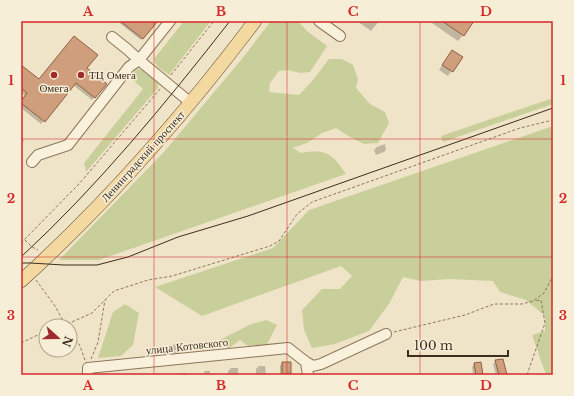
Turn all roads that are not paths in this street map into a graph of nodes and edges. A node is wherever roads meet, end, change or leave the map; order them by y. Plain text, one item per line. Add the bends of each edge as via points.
1 (170, 21) edge
2 (255, 21) edge
3 (319, 21) edge
4 (340, 36) dead end
5 (112, 37) dead end
6 (139, 60) junction
7 (191, 103) junction
8 (32, 162) dead end
9 (21, 281) edge
10 (386, 334) road end
11 (306, 362) junction
12 (88, 372) edge
13 (308, 375) edge

1 - 6 street
2 - 7 main road, Ленинградский проспект
3 - 4 street
5 - 6 street via 128,48
6 - 7 street
6 - 8 street via 129,67 68,145 38,155
7 - 9 main road, Ленинградский проспект via 128,175
10 - 11 street via 321,364 313,366
11 - 12 street, улица Котовского via 288,348
11 - 13 street

